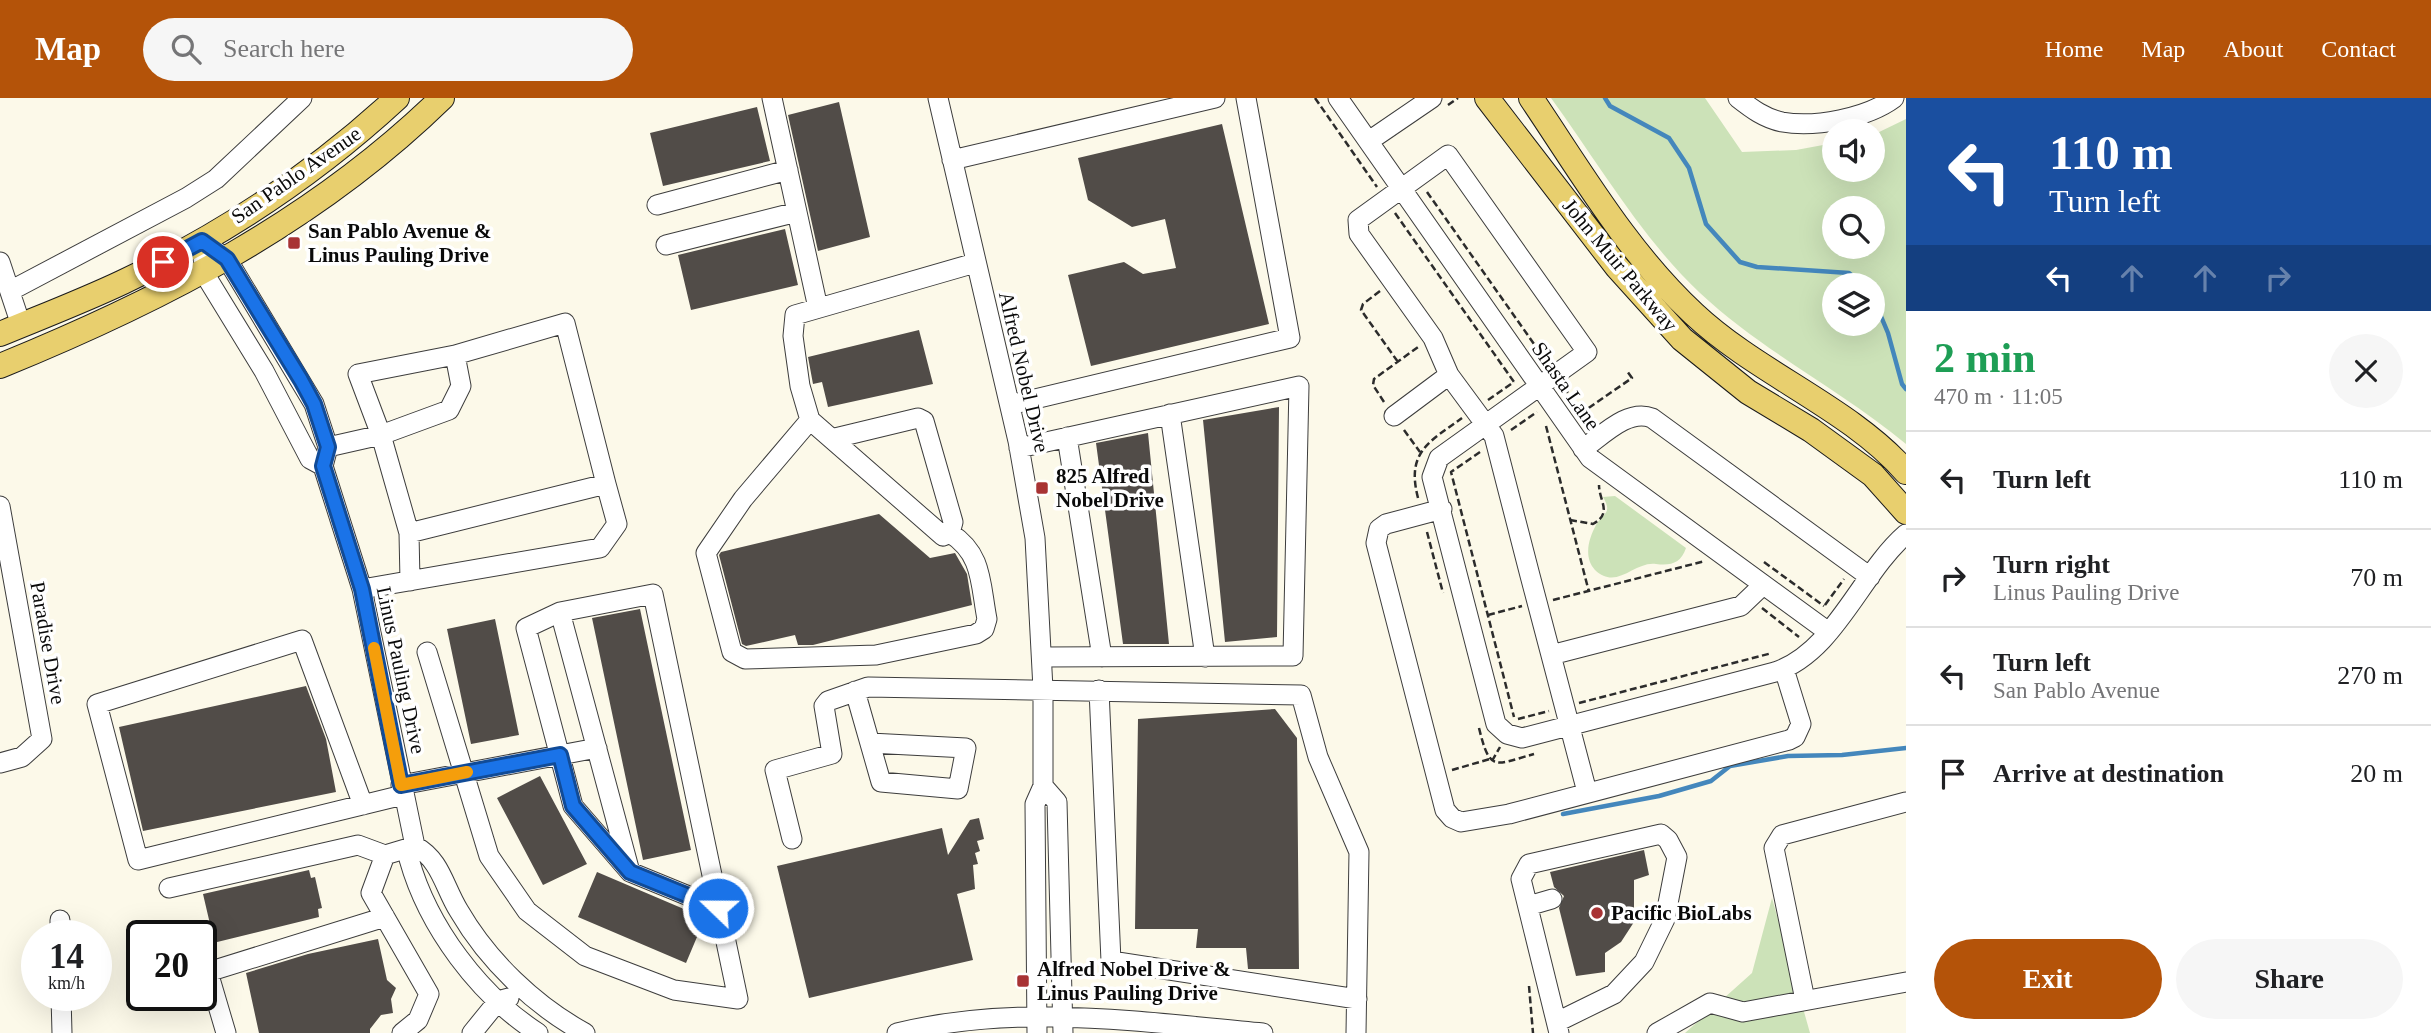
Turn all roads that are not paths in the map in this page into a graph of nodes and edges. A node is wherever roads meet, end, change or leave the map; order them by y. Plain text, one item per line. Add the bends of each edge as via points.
1 (302, 98) edge
2 (397, 98) edge
3 (442, 98) edge
4 (772, 98) edge
5 (938, 98) edge
6 (1215, 98) edge
7 (1246, 98) edge
8 (1338, 98) edge
9 (1432, 98) edge
10 (1487, 98) edge
11 (1531, 98) edge
12 (1738, 98) edge
13 (1894, 98) edge
14 (1369, 141) junction
15 (952, 160) junction
16 (788, 170) junction
17 (1393, 195) junction
18 (657, 205) dead end
19 (797, 212) junction
20 (202, 241) junction
21 (666, 245) dead end
22 (227, 259) junction
23 (0, 262) edge
24 (975, 263) junction
25 (204, 273) junction
26 (9, 291) junction
27 (818, 308) junction
28 (10, 329) edge
29 (455, 355) junction
30 (0, 366) edge
31 (1450, 376) junction
32 (1530, 393) junction
33 (1010, 405) junction
34 (1170, 414) junction
35 (1394, 415) dead end
36 (810, 420) junction
37 (1486, 425) junction
38 (381, 435) junction
39 (1068, 437) junction
40 (835, 438) junction
41 (1019, 447) junction
42 (1583, 449) junction
43 (325, 456) junction
44 (1906, 472) edge
45 (606, 484) junction
46 (0, 506) edge
47 (1442, 509) junction
48 (1906, 512) edge
49 (409, 533) junction
50 (950, 533) junction
51 (1906, 534) edge
52 (1870, 577) junction
53 (410, 580) junction
54 (362, 589) junction
55 (1757, 592) junction
56 (560, 612) junction
57 (1827, 632) junction
58 (427, 652) dead end
59 (1551, 655) junction
60 (1043, 657) junction
61 (1102, 657) junction
62 (1205, 657) junction
63 (1783, 659) junction
64 (1044, 689) junction
65 (1099, 690) junction
66 (855, 691) junction
67 (1567, 716) junction
68 (870, 743) junction
69 (597, 748) junction
70 (560, 755) junction
71 (0, 762) edge
72 (463, 773) junction
73 (1043, 786) junction
74 (402, 790) junction
75 (1587, 792) junction
76 (1906, 802) edge
77 (363, 805) junction
78 (792, 839) dead end
79 (415, 846) junction
80 (384, 855) junction
81 (630, 872) junction
82 (169, 888) dead end
83 (1552, 899) dead end
84 (1528, 906) junction
85 (718, 908) junction
86 (385, 917) junction
87 (1906, 982) edge
88 (526, 991) junction
89 (1357, 999) junction
90 (1805, 1000) junction
91 (498, 1001) junction
92 (61, 1011) edge
93 (1036, 1024) edge
94 (1063, 1024) edge
95 (511, 1026) edge
96 (1558, 1028) edge
97 (62, 1033) edge
98 (226, 1033) edge
99 (402, 1033) edge
100 (472, 1033) edge
101 (538, 1033) edge
102 (586, 1033) edge
103 (897, 1033) edge
104 (1263, 1033) edge
105 (1356, 1033) edge
106 (1657, 1033) edge

1 - 26 street via 216,179
2 - 20 main road, San Pablo Avenue via 337,152
3 - 22 main road, San Pablo Avenue via 355,174 294,219
4 - 16 street
5 - 15 street, Alfred Nobel Drive
6 - 15 street
7 - 33 street via 1290,338
8 - 14 street, Shasta Lane
9 - 14 street
10 - 48 main road, John Muir Parkway via 1616,267 1682,339 1748,392 1873,475
11 - 44 main road, John Muir Parkway via 1633,248 1693,314 1761,368 1891,454
12 - 13 street via 1755,112 1801,123 1851,117 1883,107
14 - 17 street, Shasta Lane
15 - 24 street, Alfred Nobel Drive
16 - 18 street
16 - 19 street
17 - 31 street via 1358,219 1359,234 1433,338
17 - 32 street, Shasta Lane
17 - 32 street via 1448,155 1587,352
19 - 21 street
19 - 27 street
20 - 22 street, Linus Pauling Drive
20 - 25 street, Linus Pauling Drive
20 - 28 main road, San Pablo Avenue via 123,282
22 - 25 main road, San Pablo Avenue
22 - 43 street, Linus Pauling Drive via 314,404
23 - 26 street
24 - 27 street
24 - 33 street, Alfred Nobel Drive
25 - 30 main road, San Pablo Avenue via 106,323
25 - 43 street, Linus Pauling Drive via 264,371 310,459
26 - 28 street
27 - 36 street via 795,315 793,336
29 - 38 street via 461,386 449,410
29 - 38 street via 358,374
29 - 45 street via 565,323
31 - 35 street
31 - 37 street
32 - 37 street
32 - 42 street, Shasta Lane
33 - 41 street, Alfred Nobel Drive
34 - 39 street
34 - 62 street
34 - 62 street via 1299,386 1293,656
36 - 40 street
36 - 50 street via 743,499 706,553 732,652 744,659 876,655 976,634 987,619 975,557 968,544
37 - 47 street via 1438,458 1432,477
37 - 59 street
38 - 43 street via 371,447
38 - 49 street
39 - 41 street
39 - 61 street
40 - 50 street via 943,536
40 - 50 street via 918,418 924,421 953,522
41 - 60 street, Alfred Nobel Drive via 1035,538
42 - 52 street via 1632,416 1652,418
42 - 55 street, Shasta Lane
43 - 54 street, Linus Pauling Drive
45 - 49 street
45 - 53 street via 617,524 600,548
46 - 71 street, Paradise Drive via 42,739 22,757
47 - 67 street via 1496,724 1507,734 1522,737
47 - 75 street via 1386,524 1379,528 1376,543 1445,810 1461,822
49 - 53 street
51 - 52 street via 1889,548
52 - 57 street
53 - 54 street
54 - 74 street, Linus Pauling Drive
55 - 57 street, Shasta Lane
55 - 59 street via 1741,607
56 - 69 street
56 - 70 street via 526,628
56 - 85 street via 653,594
57 - 63 street via 1810,653
58 - 72 street
59 - 67 street
60 - 61 street
60 - 64 street, Alfred Nobel Drive
61 - 62 street
63 - 67 street
63 - 75 street via 1801,723 1795,737
64 - 65 street
64 - 66 street via 868,687
64 - 73 street, Alfred Nobel Drive
65 - 89 street via 1301,695 1318,757 1359,852
65 - 89 street via 1111,961
66 - 68 street
66 - 78 street via 824,706 832,754 775,770
67 - 75 street
68 - 68 street via 966,747 958,789 881,782
69 - 70 street
69 - 81 street
70 - 72 street
70 - 81 street via 573,806
72 - 74 street
72 - 85 street via 489,856 527,911 585,956 674,990 738,999
73 - 93 street, Alfred Nobel Drive via 1035,804
73 - 94 street, Alfred Nobel Drive via 1057,802
74 - 77 street
74 - 79 street, Linus Pauling Drive
76 - 90 street via 1782,835 1774,848
77 - 77 street via 138,860 97,704 302,640
79 - 80 street
79 - 88 street via 431,854 459,912 479,941
79 - 91 street, Linus Pauling Drive via 409,859 413,873 438,926
80 - 82 street via 358,845
80 - 86 street via 372,893
81 - 85 street
83 - 84 street
84 - 96 street
84 - 96 street via 1521,879 1529,864 1661,834 1677,857 1665,919 1644,962 1614,994
86 - 98 street via 208,972
86 - 99 street via 429,994 418,1020
87 - 90 street
88 - 91 street
88 - 95 street
88 - 102 street
89 - 105 street
90 - 106 street via 1743,1012 1710,1003
91 - 95 street, Linus Pauling Drive
91 - 100 street
92 - 97 street
93 - 94 street
93 - 103 street via 933,1024
94 - 104 street
95 - 101 street, Linus Pauling Drive

